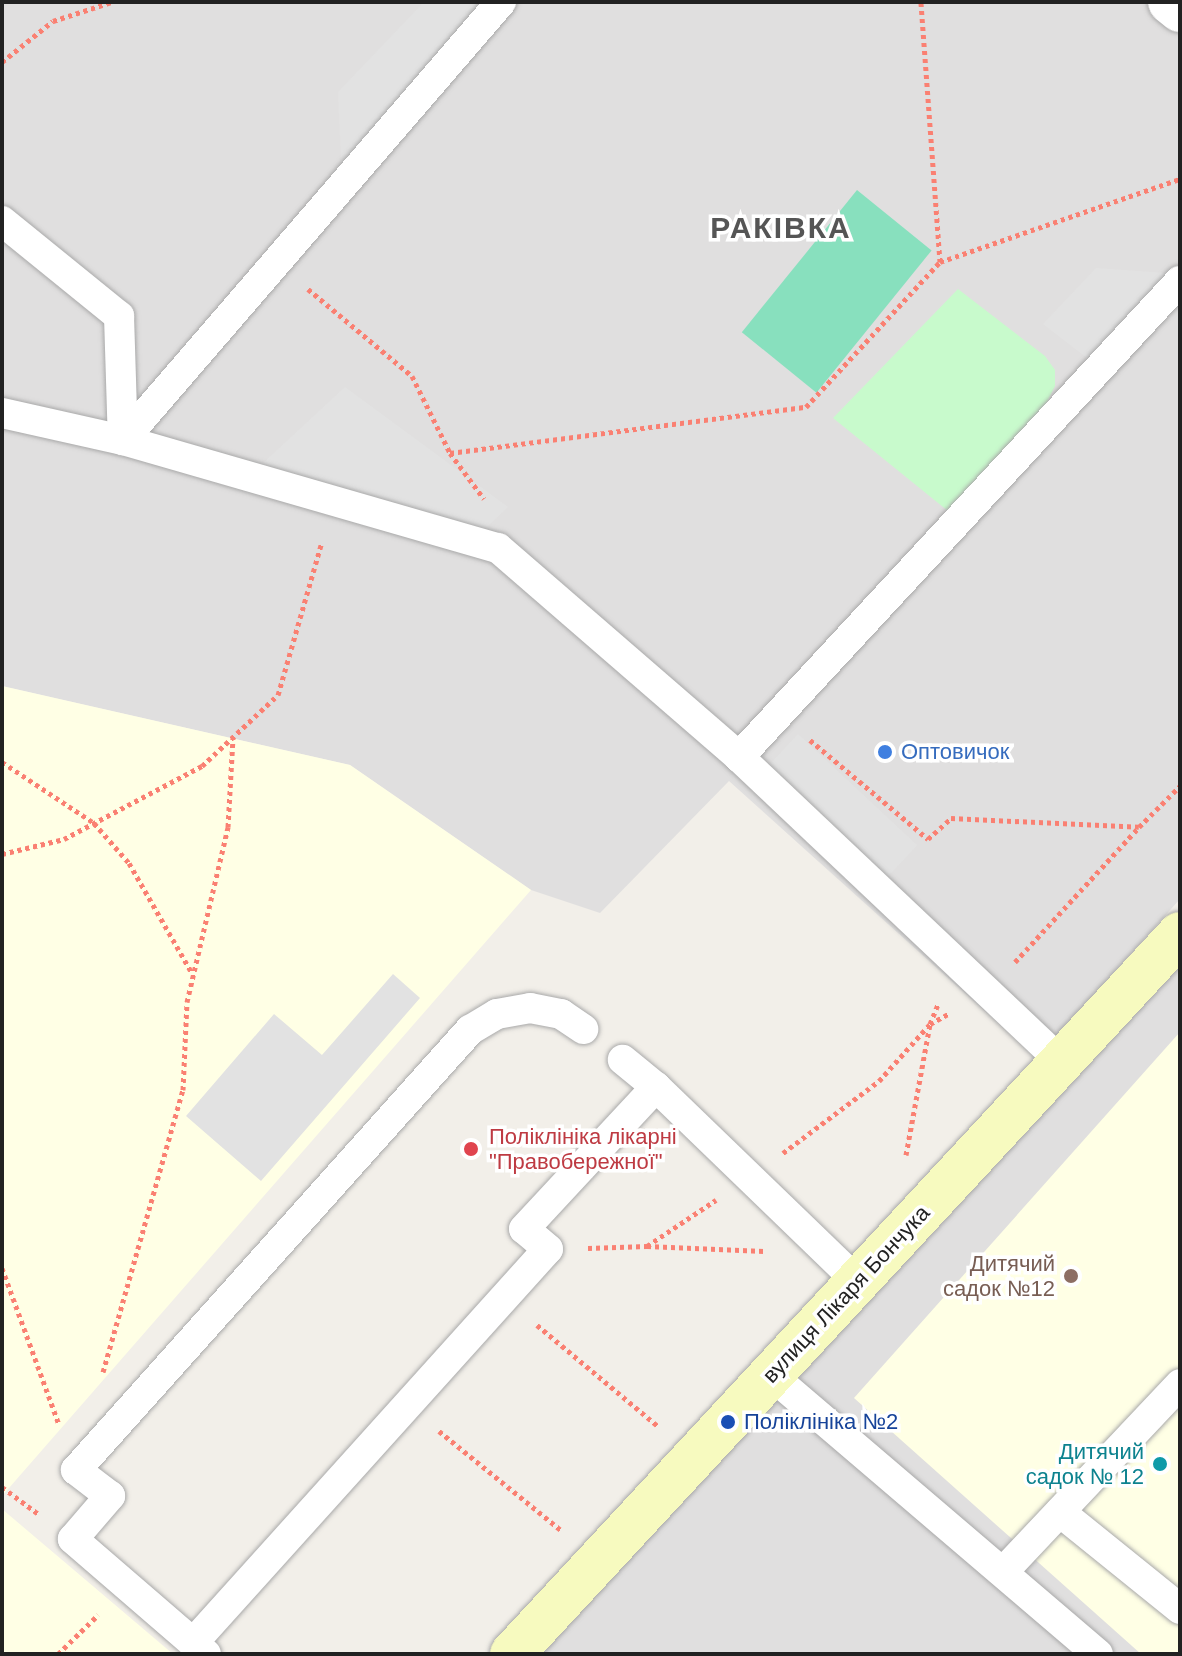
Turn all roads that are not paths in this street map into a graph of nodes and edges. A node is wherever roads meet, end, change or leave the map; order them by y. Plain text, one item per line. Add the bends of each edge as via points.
1 (501, 2) edge
2 (1170, 2) edge
3 (1180, 10) edge
4 (2, 221) edge
5 (1180, 281) edge
6 (2, 413) edge
7 (123, 440) junction
8 (739, 757) junction
9 (1180, 934) edge
10 (583, 1029) dead end
11 (623, 1060) dead end
12 (1061, 1061) junction
13 (656, 1087) junction
14 (843, 1268) junction
15 (771, 1375) junction
16 (1180, 1384) edge
17 (1060, 1512) junction
18 (1003, 1572) junction
19 (1180, 1609) edge
20 (199, 1648) edge
21 (512, 1654) edge
22 (1098, 1654) edge

1 - 7 lane
2 - 3 street
4 - 7 lane via 119,316
5 - 8 lane
6 - 7 lane
7 - 8 lane via 498,548
8 - 12 lane
9 - 12 street, вулиця Лікаря Бончука
10 - 20 lane via 561,1014 530,1008 497,1014 470,1030 76,1470 110,1496 73,1539
11 - 13 lane
12 - 14 street, вулиця Лікаря Бончука
13 - 14 lane
13 - 20 lane via 524,1229 548,1249
14 - 15 street, вулиця Лікаря Бончука
15 - 18 lane
15 - 21 street, вулиця Лікаря Бончука
16 - 17 lane
17 - 18 lane
17 - 19 lane
18 - 22 lane

